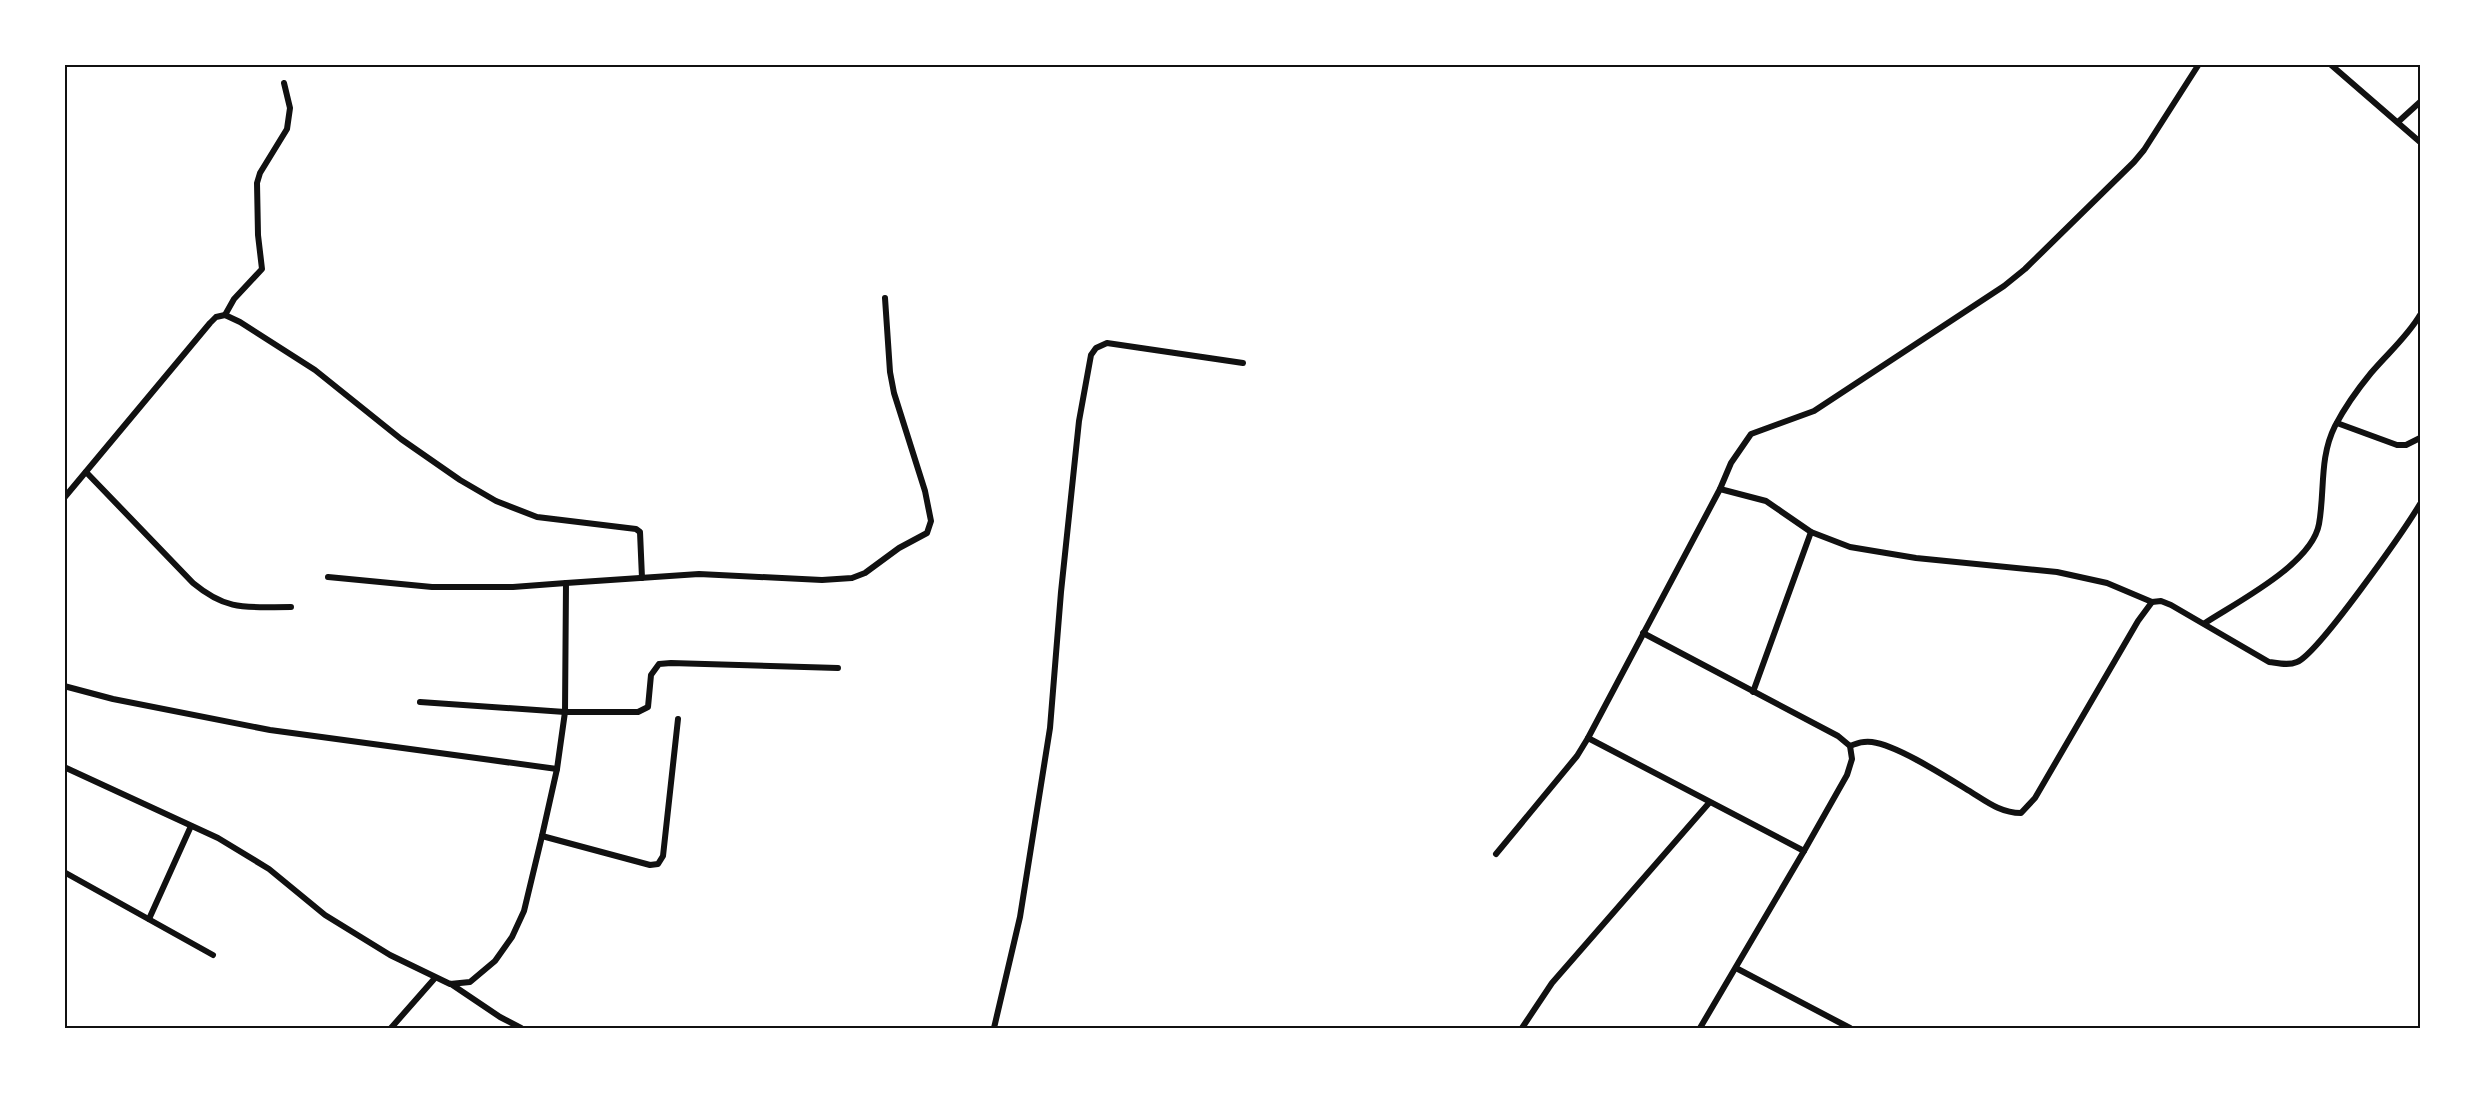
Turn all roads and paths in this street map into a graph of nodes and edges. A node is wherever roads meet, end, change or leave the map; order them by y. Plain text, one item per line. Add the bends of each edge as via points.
1 (2199, 64) edge
2 (2330, 64) edge
3 (285, 83) dead end
4 (2421, 102) edge
5 (2398, 122) junction
6 (2421, 142) edge
7 (885, 298) dead end
8 (225, 315) junction
9 (2421, 315) edge
10 (2418, 325) edge
11 (1243, 363) dead end
12 (2337, 423) junction
13 (2421, 438) edge
14 (86, 472) junction
15 (1720, 489) junction
16 (64, 498) edge
17 (2421, 504) edge
18 (1811, 531) junction
19 (328, 577) dead end
20 (642, 578) junction
21 (566, 583) junction
22 (2152, 602) junction
23 (291, 607) dead end
24 (2205, 623) junction
25 (1642, 633) junction
26 (838, 668) dead end
27 (64, 686) edge
28 (1753, 692) junction
29 (420, 702) dead end
30 (565, 712) junction
31 (678, 719) dead end
32 (1588, 738) junction
33 (1850, 746) junction
34 (64, 767) edge
35 (557, 769) junction
36 (1709, 803) junction
37 (191, 826) junction
38 (543, 836) junction
39 (1804, 851) junction
40 (1496, 854) dead end
41 (64, 872) edge
42 (149, 919) junction
43 (213, 955) dead end
44 (1736, 968) junction
45 (435, 978) junction
46 (450, 984) junction
47 (390, 1029) edge
48 (521, 1029) edge
49 (994, 1029) edge
50 (1522, 1029) edge
51 (1700, 1029) edge
52 (1851, 1029) edge

1 - 15 street via 2139,156 2025,269 1814,411 1751,434 1731,463
2 - 5 street
3 - 8 street via 290,108 286,129 257,183 262,268
4 - 5 street
5 - 6 street
7 - 20 street via 890,372 925,491 931,521 927,533 852,578 722,574
8 - 14 street via 210,323
8 - 20 street via 315,370 401,439 496,501 537,517 636,529 640,532
9 - 10 street
10 - 12 street via 2358,389
11 - 49 street via 1107,343 1091,355 1077,444 1050,728 1020,917
12 - 13 street via 2397,445
12 - 24 street via 2324,454 2319,525 2314,540 2288,568
14 - 16 street
14 - 23 street via 208,596 231,605
15 - 18 street via 1766,501
15 - 25 street
17 - 24 street via 2336,621 2309,654 2297,662 2269,662
18 - 22 street via 1850,548 1871,552 2069,574 2107,583
18 - 28 street
19 - 21 street via 443,587
20 - 21 street
21 - 30 street
22 - 24 street via 2161,601
22 - 33 street via 2035,798 2021,813 1998,809 1892,748 1875,742
25 - 28 street
25 - 32 street
26 - 30 street via 659,664 651,675 648,707 638,712
27 - 35 street via 270,730
28 - 33 street
29 - 30 street
30 - 35 street
31 - 38 street via 663,856 658,864 650,866
32 - 36 street
32 - 40 street
33 - 39 street via 1852,759 1846,775
34 - 37 street
35 - 38 street
36 - 39 street
36 - 50 street via 1552,983
37 - 42 street
37 - 45 street via 269,869 356,935
38 - 46 street via 524,911 512,938 495,961 470,982
39 - 44 street
41 - 42 street
42 - 43 street
44 - 51 street
44 - 52 street
45 - 46 street
45 - 47 street
46 - 48 street

